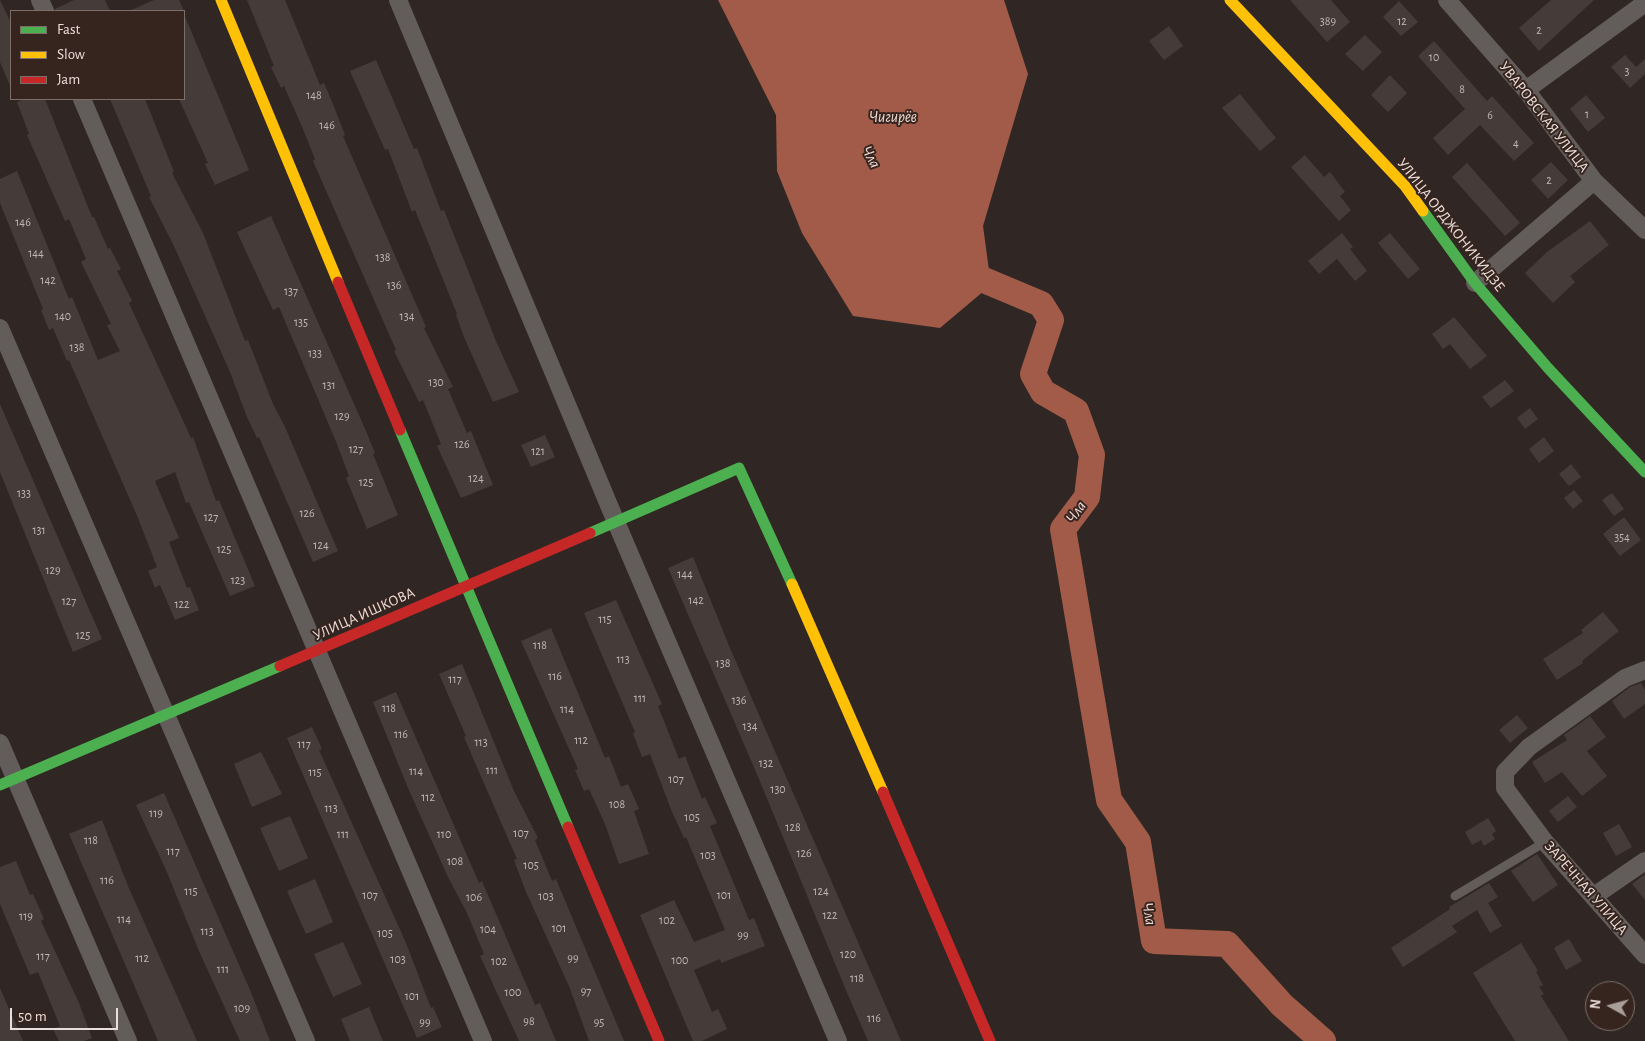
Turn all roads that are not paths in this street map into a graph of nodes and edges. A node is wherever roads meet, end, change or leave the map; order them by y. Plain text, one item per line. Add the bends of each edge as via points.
1 (221, 0) edge
2 (398, 0) edge
3 (1230, 0) edge
4 (1446, 0) edge
5 (1645, 3) edge
6 (1526, 90) junction
7 (82, 100) edge
8 (1594, 181) junction
9 (1645, 230) edge
10 (1475, 283) junction
11 (0, 328) edge
12 (1645, 472) edge
13 (616, 522) junction
14 (465, 586) junction
15 (317, 651) junction
16 (1645, 670) edge
17 (165, 714) junction
18 (0, 742) edge
19 (8, 782) edge
20 (1545, 842) junction
21 (1645, 861) edge
22 (1455, 896) dead end
23 (1594, 896) junction
24 (1645, 955) edge
25 (128, 1041) edge
26 (306, 1041) edge
27 (484, 1041) edge
28 (659, 1041) edge
29 (838, 1041) edge
30 (990, 1041) edge

1 - 14 street
2 - 13 street
3 - 10 street, УЛИЦА ОРДЖОНИКИДЗЕ via 1405,186
4 - 6 street, УВАРОВСКАЯ УЛИЦА
5 - 6 street
6 - 8 street, УВАРОВСКАЯ УЛИЦА
7 - 15 street
8 - 9 street, УВАРОВСКАЯ УЛИЦА
8 - 10 street
10 - 12 street, УЛИЦА ОРДЖОНИКИДЗЕ via 1548,368
11 - 17 street
13 - 14 street, УЛИЦА ИШКОВА
13 - 29 street
13 - 30 street, УЛИЦА ИШКОВА via 739,468 810,623
14 - 15 street, УЛИЦА ИШКОВА
14 - 28 street
15 - 17 street, УЛИЦА ИШКОВА
15 - 27 street
16 - 20 street, ЗАРЕЧНАЯ УЛИЦА via 1625,678 1529,747 1505,772 1505,788
17 - 19 street, УЛИЦА ИШКОВА
17 - 26 street
18 - 19 street
19 - 25 street
20 - 22 lane
20 - 23 street, ЗАРЕЧНАЯ УЛИЦА
21 - 23 street
23 - 24 street, ЗАРЕЧНАЯ УЛИЦА

